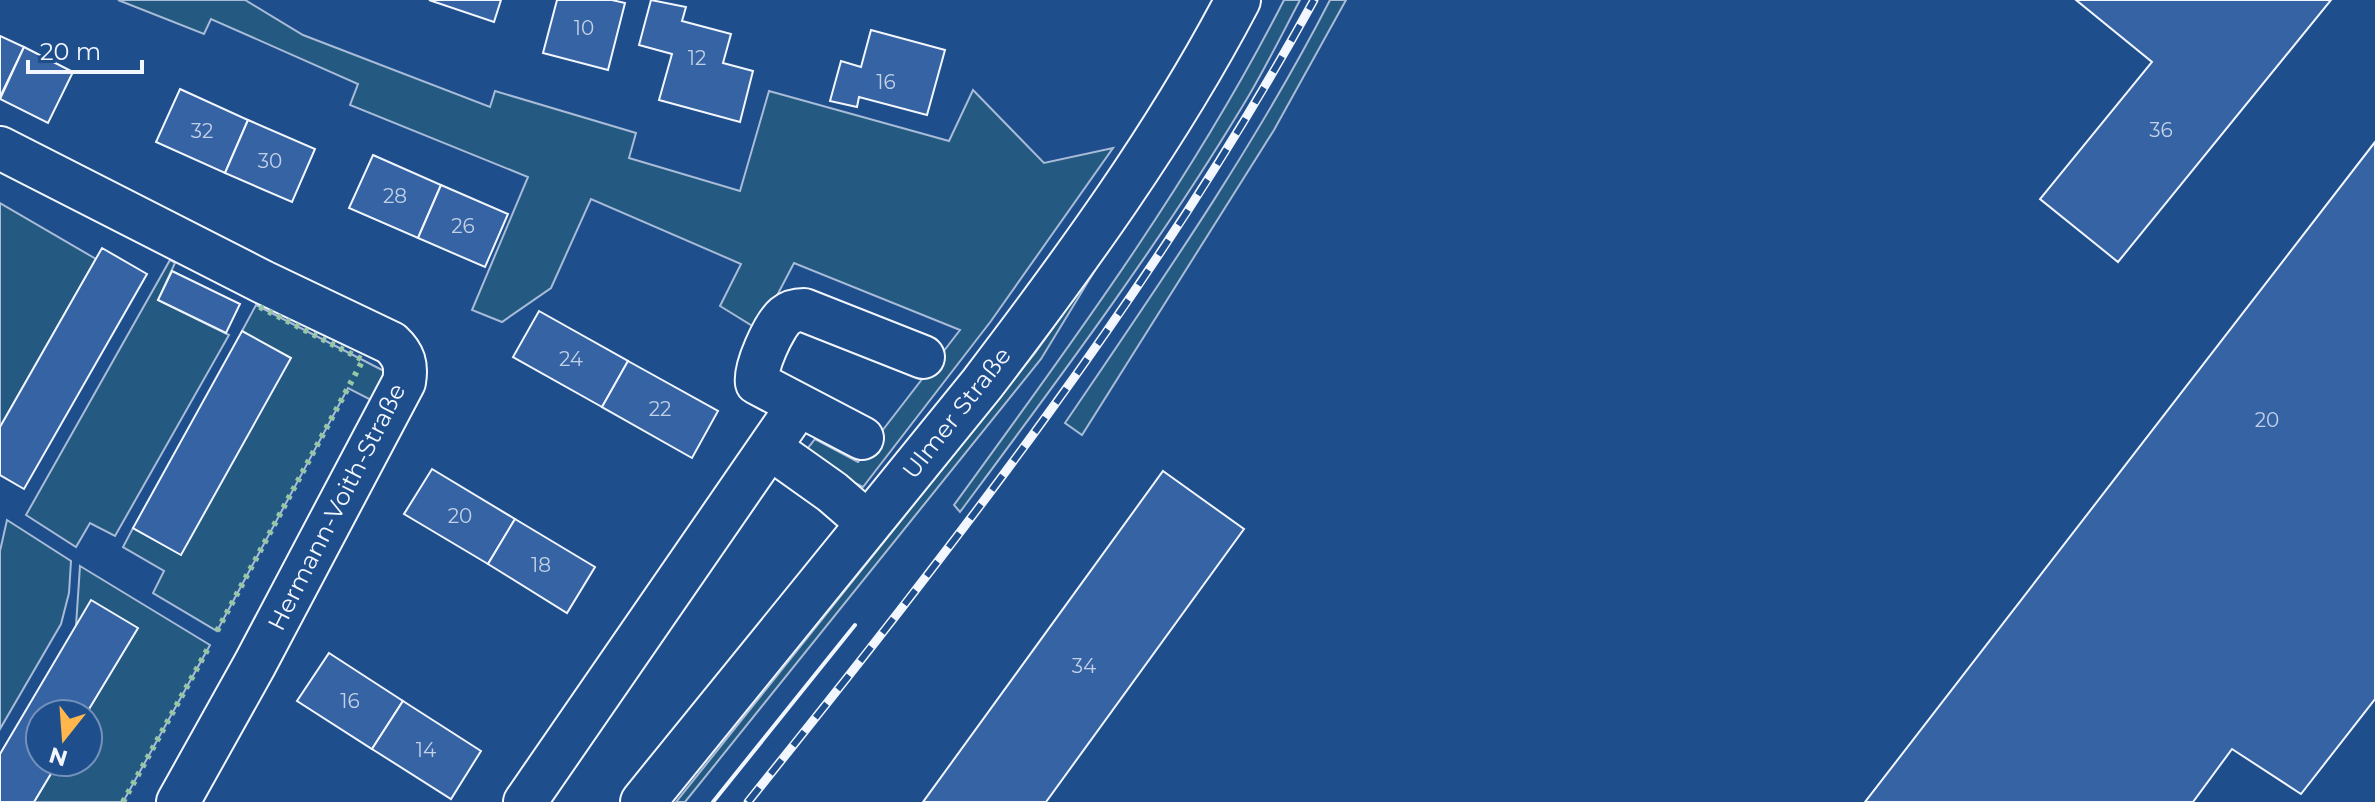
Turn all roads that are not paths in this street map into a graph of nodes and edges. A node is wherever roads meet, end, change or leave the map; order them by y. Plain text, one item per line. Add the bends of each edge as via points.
1 (1238, 0) edge
2 (0, 148) edge
3 (923, 357) dead end
4 (798, 406) junction
5 (862, 438) dead end
6 (770, 448) junction
7 (869, 524) junction
8 (178, 802) edge
9 (525, 802) edge
10 (643, 802) edge

1 - 7 main road, Ulmer Straße via 1145,157 1050,292
2 - 8 street, Hermann-Voith-Straße via 391,343 405,361 404,382
3 - 4 street via 795,310 781,320 756,376 763,388
4 - 5 street
4 - 6 street
6 - 7 street
6 - 9 street
7 - 10 main road, Ulmer Straße

